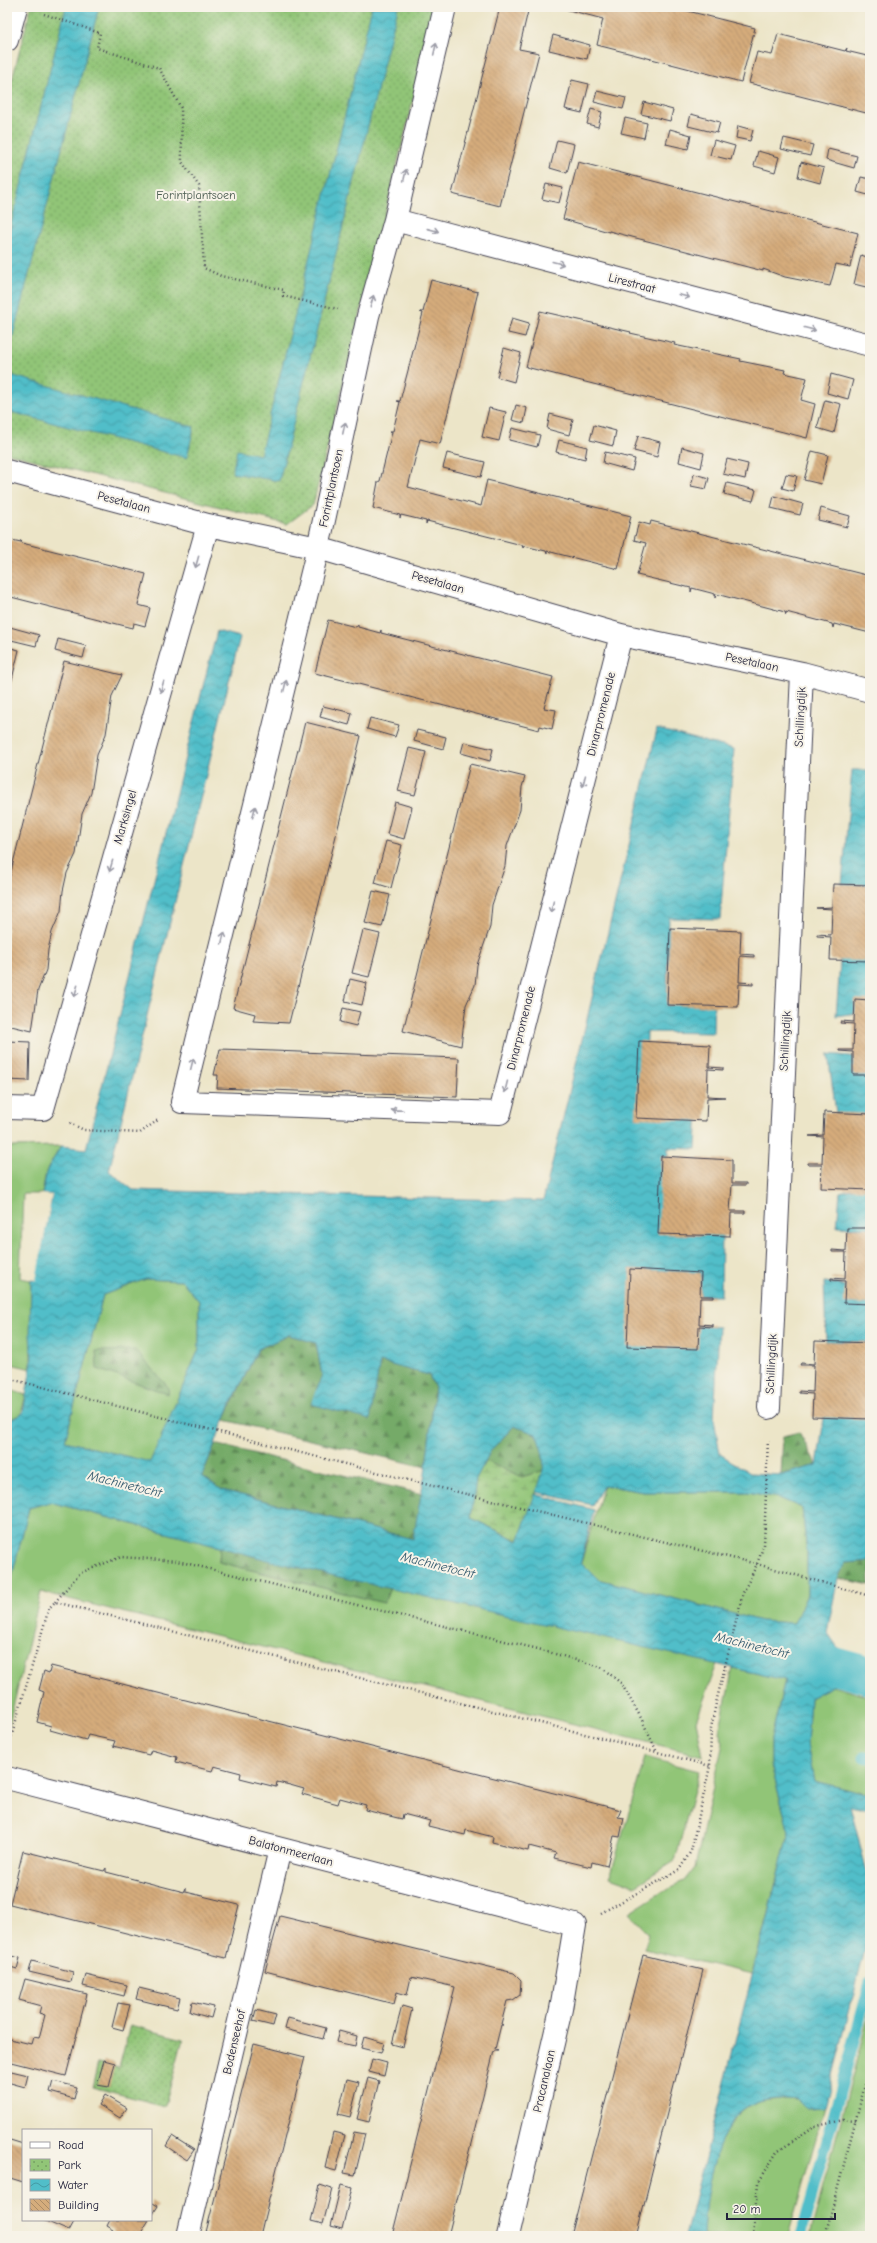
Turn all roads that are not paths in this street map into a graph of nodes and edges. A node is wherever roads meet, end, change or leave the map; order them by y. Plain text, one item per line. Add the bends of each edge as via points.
1 (16, 7) edge
2 (444, 7) edge
3 (7, 40) edge
4 (395, 220) junction
5 (870, 345) edge
6 (7, 471) edge
7 (208, 525) junction
8 (318, 548) junction
9 (621, 635) junction
10 (802, 673) junction
11 (870, 691) edge
12 (7, 1108) edge
13 (769, 1408) dead end
14 (7, 1778) edge
15 (280, 1849) junction
16 (576, 1925) joint
17 (188, 2236) edge
18 (508, 2236) edge

1 - 3 street
4 -> 2 street, Forintplantsoen
4 -> 5 street, Lirestraat
8 -> 4 street, Forintplantsoen via 368,316
6 - 7 street, Pesetalaan
7 - 8 street, Pesetalaan
7 -> 12 street, Marksingel via 43,1109
8 - 9 street, Pesetalaan
9 -> 8 street, Dinarpromenade via 500,1113 182,1102
9 - 10 street, Pesetalaan
10 - 11 street, Pesetalaan
10 - 13 street, Schillingdijk
14 - 15 street, Balatonmeerlaan
15 - 16 street, Balatonmeerlaan
15 - 17 street, Bodenseehof
16 - 18 street, Pracanalaan via 561,2009

